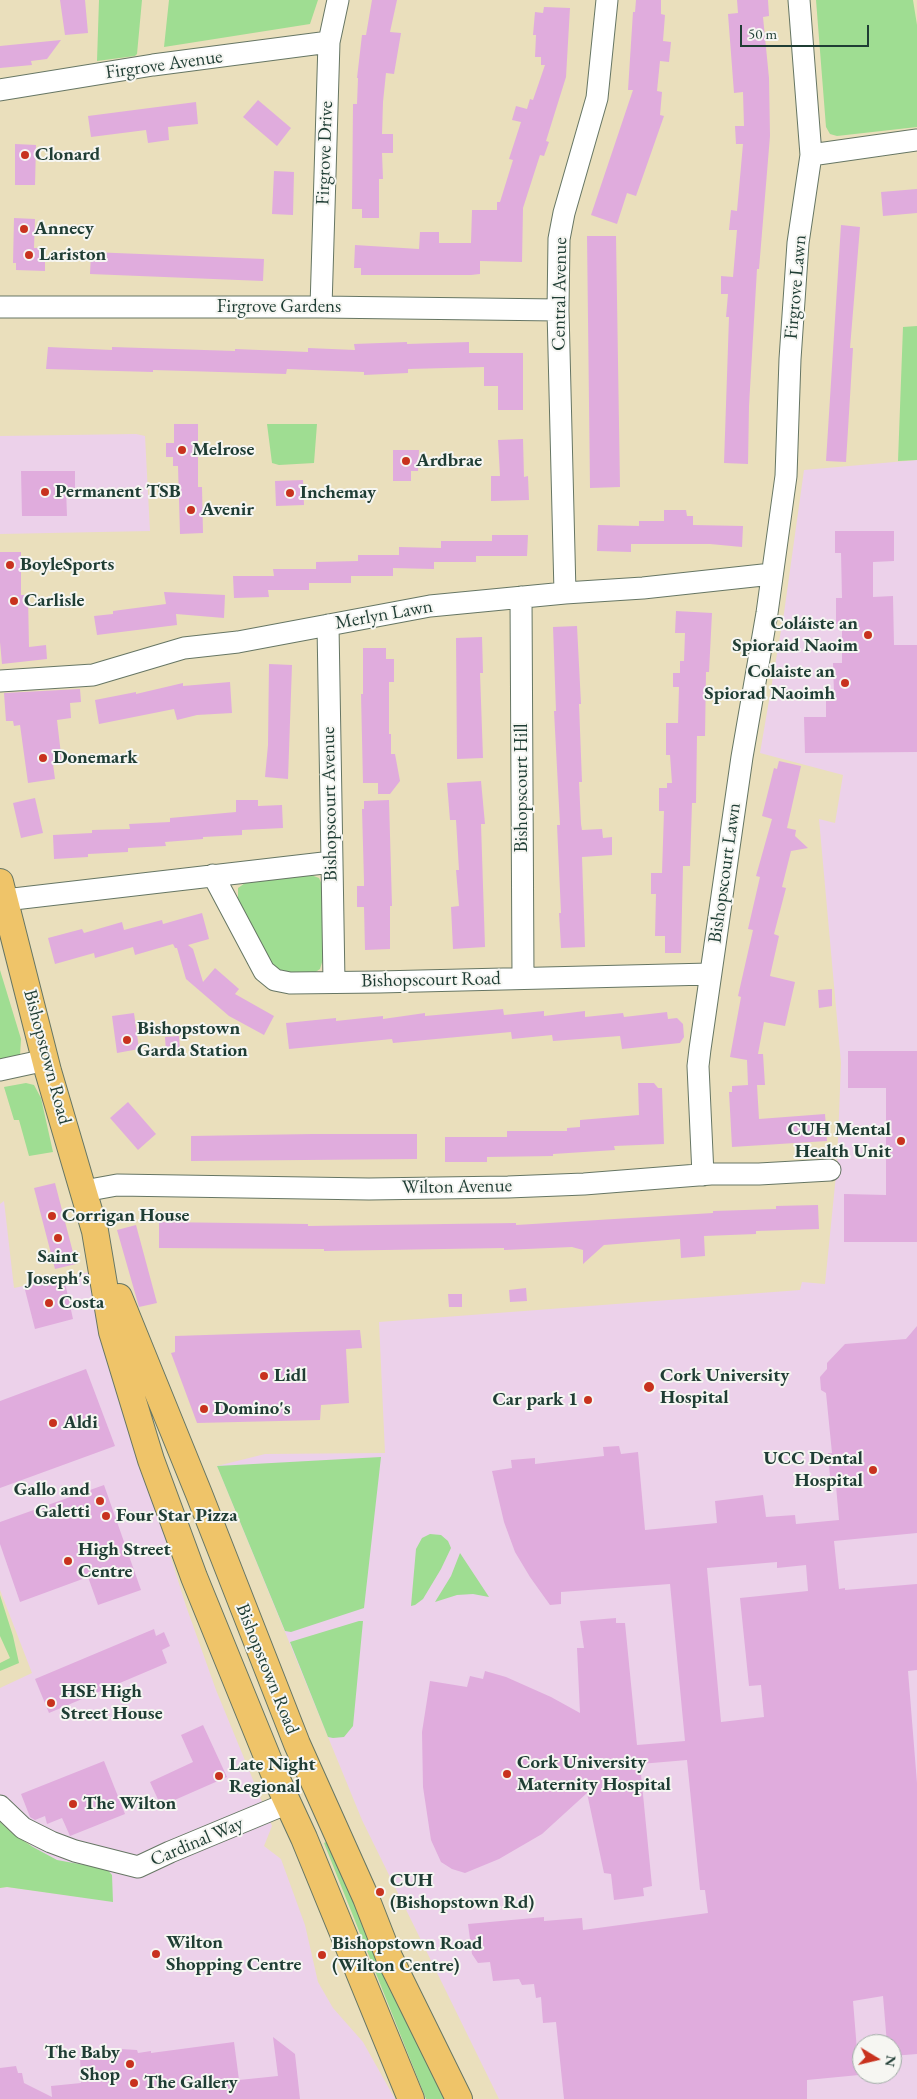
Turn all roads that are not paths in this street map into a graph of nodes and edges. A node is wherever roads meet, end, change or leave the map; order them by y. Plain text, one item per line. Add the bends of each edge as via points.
1 (338, 0) edge
2 (607, 0) edge
3 (798, 0) edge
4 (329, 42) junction
5 (0, 90) edge
6 (917, 140) edge
7 (811, 155) junction
8 (0, 307) edge
9 (321, 307) junction
10 (558, 310) junction
11 (772, 574) junction
12 (565, 593) junction
13 (521, 597) junction
14 (328, 625) junction
15 (0, 681) edge
16 (332, 862) junction
17 (213, 875) junction
18 (2, 891) edge
19 (710, 974) junction
20 (523, 978) junction
21 (334, 982) junction
22 (46, 1060) junction
23 (0, 1070) edge
24 (830, 1170) dead end
25 (703, 1175) junction
26 (84, 1191) junction
27 (95, 1231) junction
28 (288, 1804) junction
29 (0, 1806) edge
30 (411, 2099) edge
31 (458, 2099) edge

1 - 4 street, Firgrove Drive
2 - 10 street, Central Avenue via 597,98 559,240
3 - 7 street, Firgrove Lawn
4 - 5 street, Firgrove Avenue
4 - 9 street, Firgrove Drive
6 - 7 street
7 - 11 street, Firgrove Lawn via 798,243 786,476
8 - 9 street, Firgrove Gardens
9 - 10 street, Firgrove Gardens
10 - 12 street, Central Avenue
11 - 12 street, Merlyn Lawn
11 - 19 street, Bishopscourt Lawn
12 - 13 street, Merlyn Lawn
13 - 14 street, Merlyn Lawn via 430,606
13 - 20 street, Bishopscourt Hill
14 - 15 street, Merlyn Lawn via 238,642 184,648 93,675
14 - 16 street, Bishopscourt Avenue
16 - 17 street
16 - 21 street, Bishopscourt Avenue
17 - 18 street
17 - 21 street, Bishopscourt Road via 270,976 290,983
18 - 22 main road, Bishopstown Road
19 - 20 street, Bishopscourt Road
19 - 25 street, Bishopscourt Lawn via 698,1066
20 - 21 street, Bishopscourt Road
22 - 23 street
22 - 26 main road, Bishopstown Road
24 - 25 street, Wilton Avenue
25 - 26 street, Wilton Avenue via 508,1187 329,1189 117,1185
26 - 27 main road, Bishopstown Road
27 - 28 main road, Bishopstown Road via 112,1332 151,1460 194,1578
27 - 31 main road, Bishopstown Road via 128,1324 297,1744 390,1957
28 - 29 street, Cardinal Way via 138,1867 51,1842 24,1828
28 - 30 main road, Bishopstown Road

